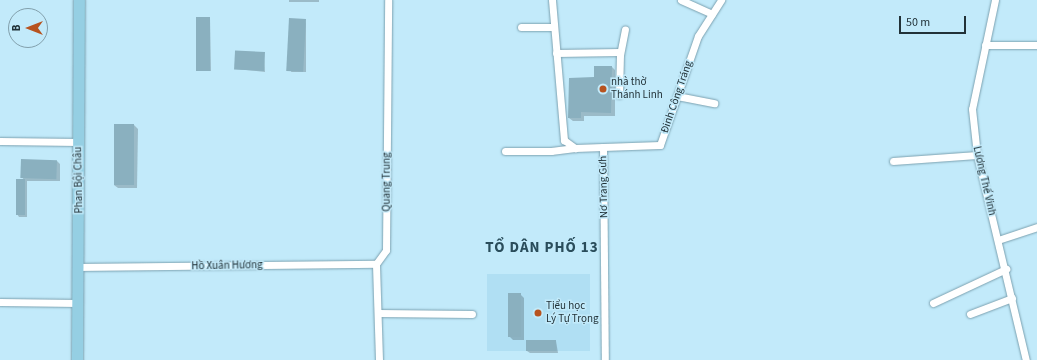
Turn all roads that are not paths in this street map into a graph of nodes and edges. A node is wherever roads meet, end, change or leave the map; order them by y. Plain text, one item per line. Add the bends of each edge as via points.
1 (79, 0) edge
2 (388, 0) edge
3 (552, 0) edge
4 (681, 0) edge
5 (721, 0) edge
6 (995, 0) edge
7 (712, 14) junction
8 (521, 27) dead end
9 (554, 27) junction
10 (626, 29) dead end
11 (985, 45) junction
12 (1037, 45) edge
13 (620, 52) junction
14 (556, 54) junction
15 (619, 95) dead end
16 (677, 96) junction
17 (714, 103) dead end
18 (0, 140) edge
19 (78, 142) junction
20 (603, 147) junction
21 (575, 148) junction
22 (505, 151) dead end
23 (977, 155) junction
24 (893, 161) dead end
25 (1037, 227) edge
26 (998, 240) junction
27 (376, 264) junction
28 (78, 267) junction
29 (1006, 269) junction
30 (1012, 298) junction
31 (0, 302) edge
32 (78, 303) junction
33 (933, 303) dead end
34 (378, 312) junction
35 (472, 314) dead end
36 (970, 314) dead end
37 (77, 360) edge
38 (379, 360) edge
39 (605, 360) edge
40 (1026, 360) edge

1 - 19 main road, Phan Bội Châu
2 - 27 street, Quang Trung via 386,250
3 - 9 street
4 - 7 street
5 - 7 street, Đinh Công Tráng
6 - 11 street, Lương Thế Vinh
7 - 16 street, Đinh Công Tráng via 698,36
8 - 9 street
9 - 14 street
10 - 13 street
11 - 12 street
11 - 23 street, Lương Thế Vinh via 972,109
13 - 14 street
13 - 15 street
14 - 21 street via 564,140
16 - 17 street
16 - 20 street, Đinh Công Tráng via 660,145
18 - 19 street
19 - 28 main road, Phan Bội Châu
20 - 21 street, Nơ Trang Gưh
20 - 39 street, Nơ Trang Gưh
21 - 22 street, Nơ Trang Gưh
23 - 24 street
23 - 26 street, Lương Thế Vinh
25 - 26 street
26 - 29 street, Lương Thế Vinh
27 - 28 street, Hồ Xuân Hương
27 - 34 street
28 - 32 main road, Phan Bội Châu
29 - 30 street, Lương Thế Vinh
29 - 33 street
30 - 36 street
30 - 40 street, Lương Thế Vinh
31 - 32 street
32 - 37 main road, Phan Bội Châu
34 - 35 street
34 - 38 street

